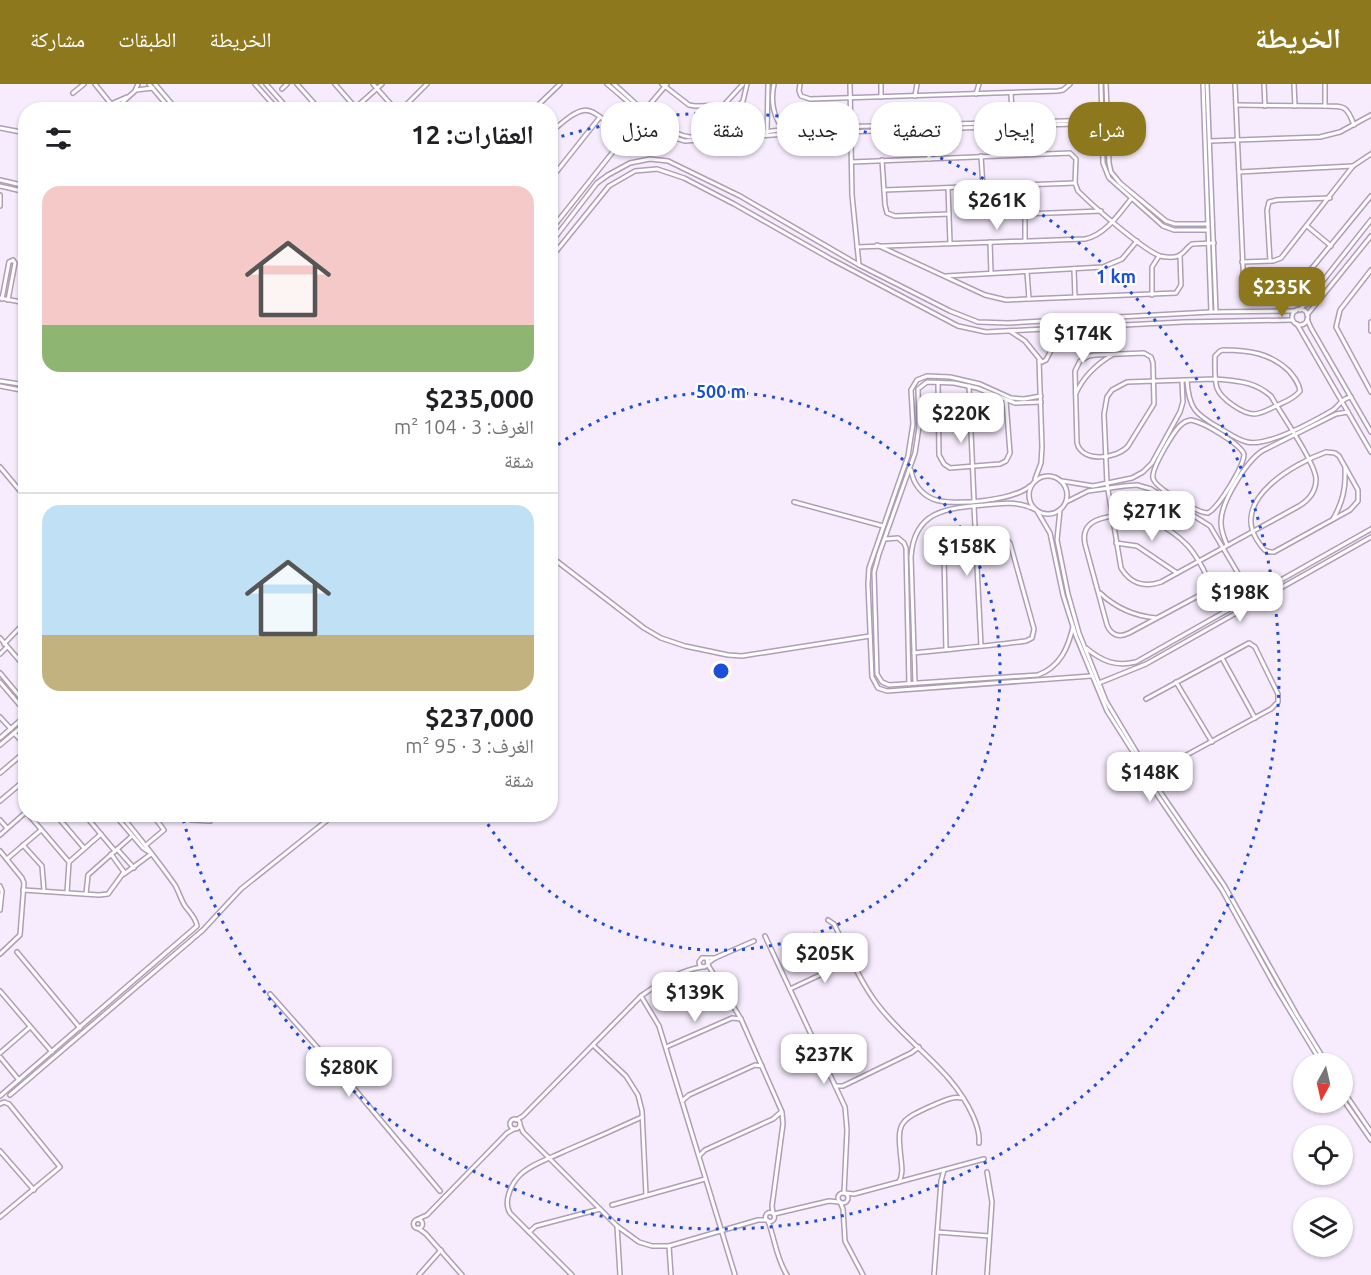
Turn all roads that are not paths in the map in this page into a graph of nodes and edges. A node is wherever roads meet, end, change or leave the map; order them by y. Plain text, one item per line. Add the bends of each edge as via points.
1 (84, 84) edge
2 (95, 84) edge
3 (138, 84) edge
4 (149, 84) edge
5 (155, 84) edge
6 (255, 84) edge
7 (266, 84) edge
8 (287, 84) edge
9 (297, 84) edge
10 (335, 84) edge
11 (373, 84) edge
12 (382, 84) edge
13 (427, 84) edge
14 (560, 84) edge
15 (607, 84) edge
16 (614, 84) edge
17 (745, 84) edge
18 (768, 84) edge
19 (774, 84) edge
20 (801, 84) edge
21 (850, 84) edge
22 (881, 84) edge
23 (917, 84) edge
24 (979, 84) edge
25 (1070, 84) edge
26 (1101, 84) edge
27 (1106, 84) edge
28 (1205, 84) edge
29 (1235, 84) edge
30 (1264, 84) edge
31 (1294, 84) edge
32 (1325, 84) edge
33 (665, 85) edge
34 (153, 88) junction
35 (282, 89) dead end
36 (377, 89) junction
37 (135, 91) junction
38 (1101, 92) junction
39 (1106, 92) junction
40 (73, 93) dead end
41 (1011, 93) junction
42 (976, 94) junction
43 (915, 96) junction
44 (881, 97) junction
45 (127, 98) junction
46 (850, 98) junction
47 (109, 102) edge
48 (116, 102) edge
49 (123, 102) edge
50 (164, 102) edge
51 (170, 102) edge
52 (270, 102) edge
53 (282, 102) edge
54 (313, 102) edge
55 (349, 102) edge
56 (361, 102) edge
57 (389, 102) edge
58 (409, 102) edge
59 (541, 102) edge
60 (631, 102) edge
61 (633, 102) edge
62 (652, 102) edge
63 (727, 102) edge
64 (742, 102) edge
65 (850, 102) edge
66 (1012, 102) edge
67 (1101, 102) edge
68 (691, 105) edge
69 (1236, 105) junction
70 (1295, 105) junction
71 (1265, 106) junction
72 (1325, 106) junction
73 (773, 109) junction
74 (767, 110) junction
75 (1371, 115) edge
76 (600, 117) joint
77 (777, 117) edge
78 (974, 125) edge
79 (1354, 125) junction
80 (558, 126) edge
81 (859, 127) edge
82 (0, 128) edge
83 (18, 131) edge
84 (777, 131) edge
85 (767, 133) junction
86 (777, 134) edge
87 (679, 135) edge
88 (1237, 140) junction
89 (1210, 141) junction
90 (1056, 154) edge
91 (1371, 154) edge
92 (609, 156) edge
93 (852, 156) edge
94 (929, 156) edge
95 (981, 156) joint
96 (1103, 156) edge
97 (929, 159) junction
98 (882, 160) junction
99 (852, 162) junction
100 (1353, 166) junction
101 (558, 170) edge
102 (1239, 172) junction
103 (0, 180) edge
104 (1115, 182) junction
105 (1075, 183) junction
106 (18, 184) edge
107 (1025, 185) junction
108 (0, 186) edge
109 (983, 187) junction
110 (948, 188) junction
111 (18, 190) edge
112 (884, 190) junction
113 (0, 195) edge
114 (1371, 196) edge
115 (1330, 198) junction
116 (1131, 199) junction
117 (574, 201) junction
118 (0, 206) edge
119 (579, 206) junction
120 (1102, 211) junction
121 (587, 212) junction
122 (949, 214) junction
123 (1025, 214) junction
124 (778, 218) junction
125 (1113, 220) junction
126 (1371, 220) edge
127 (558, 221) edge
128 (1208, 224) junction
129 (771, 226) junction
130 (1307, 226) junction
131 (794, 227) junction
132 (1208, 230) junction
133 (558, 234) edge
134 (789, 236) junction
135 (1371, 236) edge
136 (1025, 241) junction
137 (1137, 241) junction
138 (990, 242) junction
139 (950, 243) junction
140 (1208, 243) junction
141 (1214, 243) junction
142 (877, 245) junction
143 (1331, 246) junction
144 (857, 247) junction
145 (558, 249) edge
146 (1159, 255) junction
147 (1180, 256) junction
148 (1270, 261) junction
149 (1242, 262) junction
150 (859, 265) junction
151 (1074, 269) junction
152 (1371, 270) edge
153 (1027, 272) junction
154 (7, 273) junction
155 (13, 274) junction
156 (992, 274) junction
157 (944, 276) junction
158 (1299, 285) junction
159 (1152, 295) junction
160 (1075, 297) junction
161 (1, 298) edge
162 (1029, 299) junction
163 (8, 300) junction
164 (928, 300) junction
165 (18, 302) edge
166 (1306, 305) junction
167 (924, 307) junction
168 (1298, 310) junction
169 (1210, 312) junction
170 (1216, 312) junction
171 (1158, 315) junction
172 (1174, 315) junction
173 (1307, 317) junction
174 (1292, 320) junction
175 (1371, 322) edge
176 (1159, 323) junction
177 (1172, 323) junction
178 (1297, 324) junction
179 (1069, 328) junction
180 (1008, 331) junction
181 (1371, 331) edge
182 (1114, 355) junction
183 (1039, 360) junction
184 (1215, 379) junction
185 (1341, 379) junction
186 (0, 381) edge
187 (1154, 381) junction
188 (1185, 381) junction
189 (938, 382) junction
190 (1332, 383) junction
191 (18, 384) edge
192 (0, 386) edge
193 (969, 386) junction
194 (18, 389) edge
195 (1371, 392) edge
196 (1076, 395) junction
197 (1041, 396) junction
198 (1351, 398) junction
199 (1006, 401) junction
200 (1342, 401) junction
201 (1041, 402) junction
202 (1276, 406) junction
203 (1348, 412) junction
204 (1201, 417) junction
205 (1198, 422) junction
206 (1173, 425) junction
207 (1178, 429) junction
208 (1291, 430) junction
209 (1371, 432) edge
210 (1294, 435) junction
211 (1243, 441) junction
212 (1239, 447) junction
213 (1371, 453) edge
214 (1105, 455) junction
215 (1308, 459) junction
216 (972, 466) junction
217 (0, 467) edge
218 (1345, 467) junction
219 (1148, 468) junction
220 (910, 469) junction
221 (1153, 471) junction
222 (1035, 479) junction
223 (1062, 481) junction
224 (1030, 486) junction
225 (1107, 486) junction
226 (18, 488) edge
227 (974, 500) junction
228 (794, 502) dead end
229 (1066, 502) junction
230 (974, 506) junction
231 (1036, 510) junction
232 (1060, 510) junction
233 (1204, 513) junction
234 (1111, 515) junction
235 (1201, 519) junction
236 (1332, 520) junction
237 (883, 526) junction
238 (1371, 529) edge
239 (1251, 531) junction
240 (1371, 537) edge
241 (976, 539) junction
242 (884, 540) junction
243 (1116, 543) junction
244 (1225, 547) junction
245 (558, 562) edge
246 (1198, 562) junction
247 (1178, 573) junction
248 (1098, 591) junction
249 (1252, 597) junction
250 (1255, 602) junction
251 (1157, 618) junction
252 (1073, 627) junction
253 (18, 631) edge
254 (870, 636) junction
255 (0, 638) edge
256 (6, 645) junction
257 (981, 646) junction
258 (1084, 647) junction
259 (946, 650) junction
260 (914, 653) junction
261 (0, 654) edge
262 (1222, 658) junction
263 (18, 659) edge
264 (0, 674) edge
265 (1091, 676) junction
266 (0, 682) edge
267 (1176, 682) junction
268 (915, 683) junction
269 (1099, 683) junction
270 (909, 684) junction
271 (18, 698) edge
272 (1146, 699) dead end
273 (18, 700) edge
274 (0, 717) edge
275 (1255, 718) junction
276 (18, 726) edge
277 (12, 731) junction
278 (18, 737) edge
279 (0, 738) edge
280 (1212, 742) junction
281 (0, 745) edge
282 (18, 758) edge
283 (0, 773) edge
284 (1150, 775) junction
285 (18, 786) edge
286 (0, 801) edge
287 (0, 820) edge
288 (18, 820) edge
289 (34, 822) edge
290 (62, 822) edge
291 (91, 822) edge
292 (121, 822) edge
293 (126, 822) edge
294 (158, 822) edge
295 (325, 822) edge
296 (7, 828) junction
297 (41, 830) junction
298 (101, 834) junction
299 (0, 835) edge
300 (132, 836) junction
301 (23, 845) junction
302 (144, 847) junction
303 (84, 848) junction
304 (0, 850) edge
305 (116, 850) junction
306 (150, 853) junction
307 (111, 854) junction
308 (7, 859) junction
309 (69, 862) junction
310 (134, 868) junction
311 (1214, 873) junction
312 (124, 874) junction
313 (0, 886) edge
314 (23, 890) junction
315 (44, 891) junction
316 (67, 893) junction
317 (86, 894) junction
318 (0, 910) edge
319 (828, 920) dead end
320 (196, 927) junction
321 (201, 932) junction
322 (765, 936) dead end
323 (754, 940) dead end
324 (17, 952) dead end
325 (0, 954) edge
326 (707, 958) junction
327 (715, 958) junction
328 (699, 960) junction
329 (852, 960) junction
330 (705, 965) junction
331 (693, 968) junction
332 (790, 989) junction
333 (0, 991) edge
334 (270, 994) dead end
335 (642, 996) junction
336 (735, 1009) junction
337 (732, 1018) junction
338 (741, 1019) junction
339 (31, 1026) junction
340 (80, 1028) junction
341 (593, 1045) junction
342 (666, 1047) junction
343 (919, 1047) junction
344 (52, 1052) junction
345 (1315, 1053) edge
346 (1320, 1053) edge
347 (0, 1055) edge
348 (759, 1058) junction
349 (755, 1065) junction
350 (762, 1066) junction
351 (19, 1080) junction
352 (836, 1086) junction
353 (843, 1086) junction
354 (957, 1087) junction
355 (839, 1093) junction
356 (1, 1094) edge
357 (680, 1094) junction
358 (10, 1095) dead end
359 (689, 1095) junction
360 (952, 1097) junction
361 (964, 1098) junction
362 (682, 1101) junction
363 (1, 1103) edge
364 (1353, 1105) edge
365 (782, 1112) junction
366 (1352, 1113) edge
367 (523, 1116) junction
368 (642, 1118) junction
369 (516, 1119) junction
370 (773, 1119) junction
371 (510, 1124) junction
372 (520, 1124) junction
373 (783, 1124) junction
374 (515, 1129) junction
375 (523, 1132) junction
376 (1371, 1132) edge
377 (507, 1133) junction
378 (1371, 1140) edge
379 (979, 1143) dead end
380 (696, 1148) junction
381 (705, 1150) junction
382 (0, 1151) edge
383 (699, 1156) junction
384 (550, 1158) junction
385 (984, 1159) dead end
386 (944, 1170) junction
387 (936, 1172) junction
388 (902, 1173) junction
389 (987, 1173) dead end
390 (705, 1179) junction
391 (909, 1180) junction
392 (941, 1180) junction
393 (899, 1182) junction
394 (844, 1185) junction
395 (34, 1190) junction
396 (440, 1191) dead end
397 (845, 1193) junction
398 (839, 1194) junction
399 (854, 1194) junction
400 (646, 1195) junction
401 (593, 1201) junction
402 (846, 1201) junction
403 (829, 1202) junction
404 (839, 1202) junction
405 (612, 1205) dead end
406 (592, 1206) junction
407 (772, 1206) junction
408 (600, 1209) junction
409 (843, 1209) junction
410 (588, 1211) junction
411 (595, 1211) junction
412 (427, 1215) junction
413 (774, 1216) junction
414 (0, 1217) edge
415 (767, 1217) junction
416 (418, 1219) junction
417 (423, 1225) junction
418 (617, 1226) junction
419 (418, 1228) junction
420 (772, 1229) junction
421 (721, 1231) junction
422 (529, 1232) junction
423 (937, 1232) junction
424 (426, 1234) junction
425 (627, 1234) junction
426 (990, 1236) junction
427 (617, 1242) junction
428 (669, 1246) junction
429 (441, 1250) junction
430 (419, 1275) edge
431 (462, 1275) edge
432 (572, 1275) edge
433 (620, 1275) edge
434 (671, 1275) edge
435 (735, 1275) edge
436 (787, 1275) edge
437 (863, 1275) edge
438 (934, 1275) edge
439 (987, 1275) edge

1 - 40 street
2 - 47 street
3 - 37 street
4 - 34 street
5 - 51 street
6 - 52 street
7 - 53 street
8 - 35 street
9 - 54 street
10 - 55 street
11 - 36 street
12 - 36 street
13 - 58 street
14 - 59 street
15 - 60 street
16 - 61 street
17 - 63 street
17 - 64 street
18 - 74 street
19 - 73 street
20 - 46 street via 799,91 805,98
21 - 46 street
22 - 44 street
23 - 43 street
24 - 42 street
25 - 41 street via 1063,90
26 - 38 street
27 - 39 street
28 - 89 street
28 - 128 street
29 - 69 street
30 - 71 street
31 - 70 street
32 - 72 street
33 - 62 street
33 - 68 street
34 - 37 street
34 - 50 street
36 - 56 street
36 - 57 street
37 - 45 street
38 - 39 street
38 - 67 street
39 - 104 street via 1109,163
41 - 42 street
41 - 66 street
42 - 43 street
43 - 44 street
44 - 46 street
45 - 48 street
45 - 49 street
46 - 65 street
69 - 71 street
69 - 88 street
70 - 71 street
70 - 72 street
72 - 79 street via 1342,106
73 - 74 street
73 - 77 street
74 - 85 street
75 - 79 street
76 - 80 street via 580,110
76 - 101 street
78 - 81 street
79 - 88 street via 1320,137
82 - 83 street
84 - 85 street
85 - 86 street
85 - 87 street
88 - 89 street
88 - 102 street
89 - 141 street
90 - 105 street via 1070,153 1076,159
91 - 100 street
92 - 117 street
93 - 99 street
94 - 97 street
95 - 97 street
95 - 109 street
96 - 104 street via 1106,174
97 - 98 street
98 - 99 street
98 - 112 street
99 - 144 street
100 - 102 street
100 - 115 street
102 - 149 street
103 - 106 street
104 - 116 street
104 - 128 street via 1166,221
105 - 107 street
105 - 120 street via 1078,191
107 - 109 street
107 - 123 street
108 - 111 street
109 - 110 street
110 - 112 street
110 - 122 street
112 - 122 street via 885,209 891,215
113 - 118 street
114 - 143 street
115 - 130 street
115 - 148 street via 1269,202
116 - 125 street
116 - 132 street via 1168,229
117 - 119 street
117 - 127 street
119 - 121 street
119 - 124 street via 608,175 630,163 650,159 676,164
119 - 133 street
120 - 123 street
120 - 125 street
121 - 129 street via 618,179 649,169 684,178
121 - 145 street
122 - 139 street
123 - 136 street
124 - 129 street via 777,224
124 - 131 street
125 - 136 street via 1090,238
125 - 137 street
126 - 166 street
128 - 132 street
129 - 134 street
130 - 143 street
130 - 148 street via 1281,258
131 - 134 street
131 - 150 street
132 - 140 street
134 - 167 street
135 - 173 street
136 - 138 street
137 - 146 street
137 - 151 street via 1122,259 1110,266
138 - 139 street
138 - 156 street
139 - 142 street
140 - 141 street
140 - 147 street via 1192,244
140 - 169 street
141 - 170 street
142 - 144 street
142 - 157 street
143 - 158 street
144 - 150 street
146 - 147 street
146 - 159 street via 1152,267
147 - 159 street via 1181,288 1172,294
148 - 149 street
149 - 158 street via 1245,291 1288,291
150 - 164 street
151 - 153 street
151 - 160 street
152 - 195 street via 1340,310 1336,327
153 - 156 street
153 - 162 street
154 - 155 street
154 - 155 street via 13,260
154 - 161 street
155 - 163 street
156 - 157 street
157 - 162 street via 994,298
158 - 166 street
159 - 160 street
160 - 162 street
161 - 163 street
163 - 165 street
164 - 167 street
164 - 171 street via 987,323
166 - 168 street
167 - 180 street via 969,330
168 - 170 street
168 - 173 street
168 - 174 street
169 - 170 street
169 - 172 street
171 - 172 street
171 - 176 street
172 - 177 street
173 - 178 street via 1303,324
173 - 185 street
174 - 177 street
174 - 178 street
175 - 181 street
176 - 177 street
176 - 179 street
178 - 190 street
179 - 180 street
179 - 183 street via 1046,360
180 - 183 street via 1025,341
182 - 187 street via 1148,354
182 - 196 street via 1087,375
182 - 196 street via 1089,356 1080,362 1075,372
183 - 197 street
184 - 188 street
184 - 202 street via 1261,387
184 - 202 street via 1222,396 1248,413 1259,414
184 - 202 street via 1215,356 1220,351 1263,354 1287,369 1300,388 1298,395
185 - 190 street
185 - 198 street
186 - 191 street
187 - 188 street
187 - 214 street via 1154,404 1128,446 1120,453
187 - 214 street via 1127,382 1107,397
188 - 204 street via 1190,401
188 - 206 street via 1182,407
189 - 193 street
189 - 216 street via 941,460 950,468
189 - 220 street via 925,382 918,389 918,436
190 - 200 street
192 - 194 street
193 - 199 street
193 - 216 street
196 - 214 street via 1078,448 1089,456
197 - 201 street
197 - 237 street via 1011,398 980,384 950,377 927,376 917,380 911,390 910,448
198 - 200 street
198 - 209 street
199 - 201 street
199 - 216 street via 1009,457 1000,464
200 - 203 street
200 - 208 street
201 - 222 street via 1042,457
202 - 208 street
203 - 210 street
203 - 213 street
204 - 205 street
204 - 211 street
205 - 207 street via 1186,421
205 - 212 street
206 - 207 street
206 - 219 street
207 - 221 street
208 - 210 street
208 - 211 street via 1266,442
210 - 215 street
210 - 244 street via 1257,454 1234,488 1221,517
211 - 212 street
212 - 233 street via 1244,454 1243,463 1213,511
214 - 225 street
215 - 218 street via 1331,452 1339,456
215 - 239 street via 1282,473 1262,493 1251,516
215 - 239 street via 1316,476 1311,497
216 - 227 street
217 - 226 street
218 - 236 street via 1345,489
218 - 236 street via 1358,490 1358,501
219 - 221 street
219 - 225 street
220 - 227 street via 916,484 931,498 949,502
220 - 242 street
221 - 233 street via 1156,484
222 - 223 street via 1051,475
222 - 224 street
223 - 225 street
223 - 229 street via 1067,491
224 - 227 street via 1008,497
224 - 231 street via 1028,498
225 - 229 street
225 - 234 street
225 - 235 street via 1144,486
228 - 237 street
229 - 232 street
230 - 231 street via 1017,503
230 - 241 street
230 - 260 street via 936,513 915,536 911,557
231 - 232 street via 1046,514
231 - 252 street via 1050,533 1062,595
232 - 258 street via 1057,540
233 - 235 street
234 - 243 street
234 - 246 street via 1144,516 1184,542
234 - 248 street via 1091,522 1085,533
235 - 244 street
236 - 239 street via 1274,552 1264,550
237 - 254 street via 869,573
238 - 249 street
239 - 244 street
240 - 250 street
241 - 257 street
241 - 257 street via 1001,536 1008,541 1034,632 1026,641
241 - 259 street via 953,542 945,550
242 - 270 street via 898,538 906,548
242 - 270 street via 874,577 877,674 886,685
243 - 247 street via 1137,546
243 - 247 street via 1121,568 1138,584 1153,585
244 - 246 street
244 - 249 street
245 - 254 street via 650,632 678,645 742,656
246 - 247 street
246 - 251 street via 1208,581 1206,589
248 - 251 street via 1119,608
248 - 251 street via 1113,634 1124,635
249 - 250 street
249 - 258 street via 1136,662 1109,663
250 - 269 street via 1146,664
252 - 265 street
252 - 268 street via 1064,654 1042,674
253 - 256 street
254 - 265 street via 872,679 885,691
255 - 256 street
256 - 261 street
256 - 263 street
257 - 259 street
258 - 269 street
259 - 260 street
260 - 268 street
262 - 267 street
262 - 275 street
262 - 275 street via 1249,643 1255,647 1278,699 1275,706
264 - 271 street
265 - 311 street via 1107,711 1158,796
266 - 273 street
267 - 272 street
267 - 280 street
268 - 270 street
269 - 284 street via 1110,710
274 - 277 street
275 - 280 street
276 - 277 street
277 - 278 street
277 - 279 street
277 - 281 street
280 - 284 street
282 - 283 street
284 - 311 street
285 - 286 street
287 - 296 street
288 - 296 street
289 - 297 street
290 - 303 street
291 - 298 street
292 - 300 street
293 - 302 street
294 - 302 street via 164,830
295 - 321 street via 241,889
296 - 299 street
297 - 301 street
297 - 309 street
298 - 303 street
298 - 305 street
300 - 302 street
300 - 305 street
301 - 308 street
301 - 315 street via 42,866
302 - 306 street
303 - 309 street
304 - 308 street
305 - 307 street
305 - 310 street
306 - 310 street
306 - 320 street via 176,888
307 - 312 street
307 - 317 street via 88,875
308 - 314 street via 23,880
309 - 316 street
310 - 312 street
311 - 345 street
311 - 346 street
312 - 317 street via 108,894
313 - 318 street
314 - 315 street
314 - 325 street via 19,936
315 - 316 street
316 - 317 street
319 - 329 street via 834,924
320 - 321 street
320 - 340 street
321 - 358 street
322 - 332 street
323 - 327 street
324 - 340 street
326 - 327 street
326 - 328 street
326 - 330 street
327 - 330 street
328 - 330 street
328 - 331 street
329 - 332 street
329 - 343 street via 879,1007
330 - 331 street
330 - 336 street
331 - 335 street
332 - 352 street
333 - 339 street
334 - 396 street
335 - 341 street
335 - 342 street
336 - 337 street
336 - 338 street
337 - 338 street
337 - 342 street
338 - 348 street
339 - 344 street
339 - 347 street
340 - 344 street
341 - 367 street
341 - 368 street via 630,1081 640,1100
342 - 357 street
343 - 353 street
343 - 354 street
344 - 351 street
347 - 351 street
348 - 349 street
348 - 350 street
349 - 350 street
349 - 359 street
350 - 365 street
351 - 356 street
352 - 353 street
352 - 355 street
353 - 355 street
354 - 360 street
354 - 361 street
355 - 394 street via 847,1114
357 - 359 street
357 - 362 street
359 - 362 street
360 - 361 street
360 - 388 street via 912,1115 902,1125 898,1139
361 - 379 street
362 - 380 street
363 - 395 street via 9,1104 60,1166
364 - 376 street
365 - 370 street
365 - 373 street
366 - 378 street
367 - 369 street
367 - 372 street
368 - 384 street
368 - 400 street
369 - 371 street
369 - 372 street
370 - 373 street
370 - 381 street
371 - 374 street
371 - 377 street
372 - 374 street
372 - 375 street
373 - 407 street
374 - 375 street
374 - 377 street
375 - 384 street
377 - 412 street
380 - 381 street
380 - 383 street
381 - 383 street
382 - 395 street
383 - 390 street
384 - 401 street
384 - 422 street via 520,1175 507,1199 508,1211
385 - 386 street
386 - 387 street
386 - 392 street
387 - 391 street
387 - 392 street
388 - 391 street
388 - 393 street
389 - 426 street via 992,1197
390 - 400 street
390 - 421 street
391 - 393 street
392 - 423 street
393 - 399 street
394 - 397 street
394 - 398 street
395 - 414 street
397 - 398 street
397 - 399 street
397 - 402 street
398 - 403 street
398 - 404 street
399 - 402 street
400 - 405 street
401 - 406 street
401 - 408 street
402 - 404 street
402 - 409 street
403 - 404 street
403 - 413 street
404 - 409 street
406 - 410 street
406 - 411 street
407 - 413 street
407 - 415 street
408 - 411 street
408 - 418 street
409 - 437 street via 845,1241
410 - 411 street
410 - 422 street via 536,1226
412 - 416 street
412 - 417 street
413 - 415 street
413 - 415 street
413 - 420 street
415 - 420 street
415 - 421 street
416 - 417 street
416 - 419 street via 413,1224
417 - 419 street
417 - 424 street
418 - 425 street
418 - 427 street
419 - 424 street
420 - 436 street via 778,1260
421 - 428 street
421 - 435 street
422 - 432 street
423 - 426 street
423 - 438 street
424 - 429 street
425 - 427 street
425 - 428 street via 648,1245
426 - 439 street
427 - 433 street
428 - 434 street
429 - 430 street
429 - 431 street

